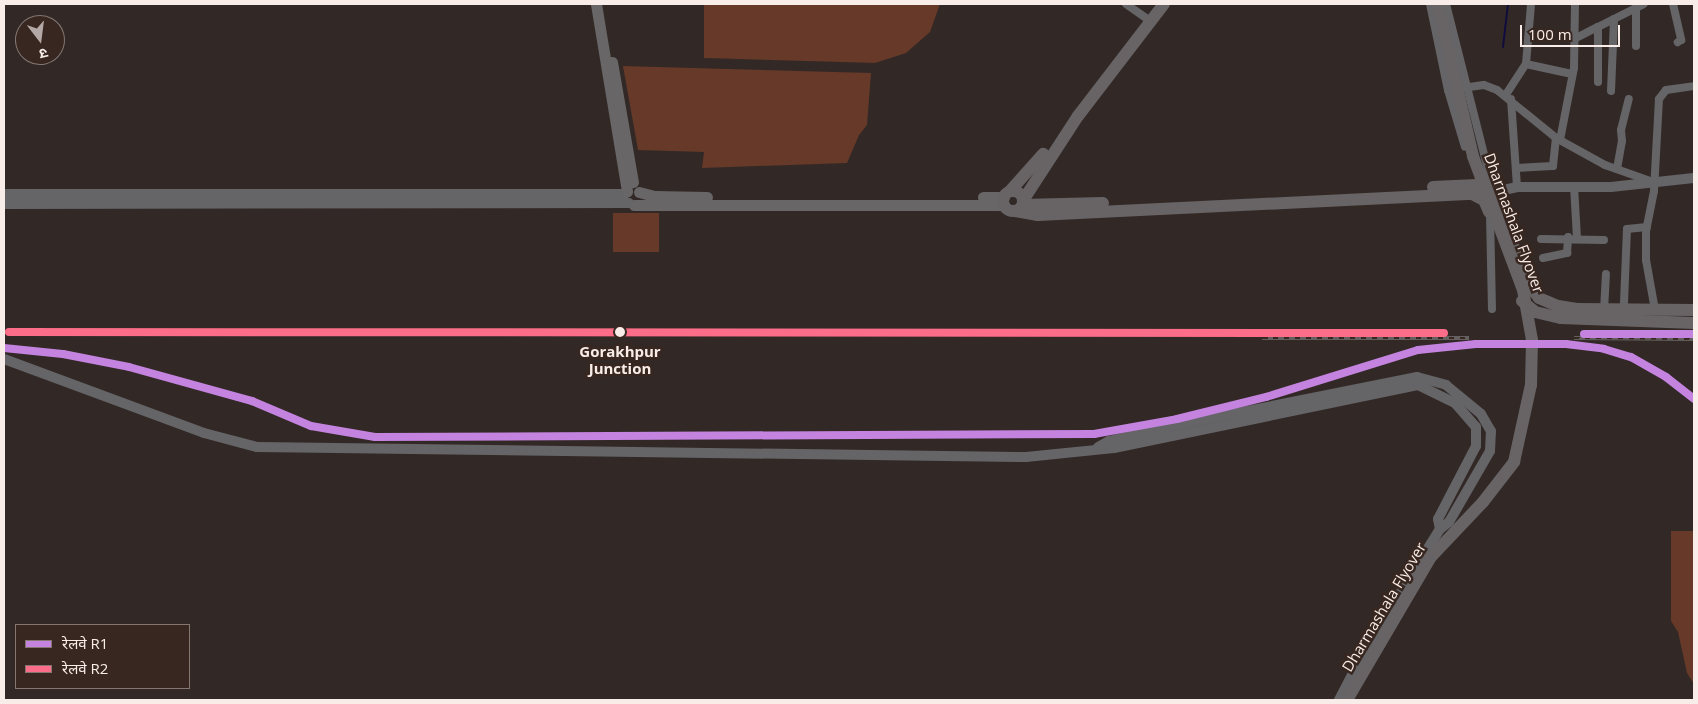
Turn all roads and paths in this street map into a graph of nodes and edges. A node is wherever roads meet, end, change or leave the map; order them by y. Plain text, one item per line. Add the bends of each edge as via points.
1 (596, 4) edge
2 (602, 4) edge
3 (1126, 4) edge
4 (1154, 4) edge
5 (1164, 4) edge
6 (1430, 4) edge
7 (1438, 4) edge
8 (1446, 4) edge
9 (1531, 4) edge
10 (1575, 4) edge
11 (1644, 4) edge
12 (1673, 4) edge
13 (1636, 8) junction
14 (1147, 19) junction
15 (1614, 19) junction
16 (1598, 26) junction
17 (1576, 38) junction
18 (1678, 42) dead end
19 (1636, 46) dead end
20 (1526, 64) junction
21 (1572, 74) junction
22 (1598, 82) dead end
23 (1464, 86) junction
24 (1694, 86) edge
25 (1448, 90) junction
26 (1611, 91) dead end
27 (1508, 98) junction
28 (1629, 99) dead end
29 (1558, 139) junction
30 (1516, 168) junction
31 (1617, 169) junction
32 (1694, 178) edge
33 (1655, 182) junction
34 (1477, 184) junction
35 (1574, 186) junction
36 (1517, 187) junction
37 (1493, 191) junction
38 (4, 194) edge
39 (631, 196) junction
40 (42, 199) junction
41 (1013, 201) junction
42 (4, 204) edge
43 (1490, 214) junction
44 (1647, 227) junction
45 (1572, 238) junction
46 (1540, 239) dead end
47 (1604, 240) dead end
48 (1543, 258) dead end
49 (1606, 274) dead end
50 (1624, 303) dead end
51 (1492, 309) dead end
52 (1655, 310) junction
53 (1694, 310) edge
54 (1604, 311) junction
55 (1694, 322) edge
56 (4, 359) edge
57 (1094, 449) junction
58 (1440, 529) junction
59 (1339, 700) edge
60 (1347, 700) edge

1 - 39 main road
2 - 39 main road
3 - 14 street
4 - 14 main road
5 - 14 main road
6 - 25 street
7 - 60 main road, Dharmashala Flyover, bridge via 1473,156 1523,290 1532,340 1531,385 1514,462 1483,502 1431,557
8 - 23 street
9 - 20 street
10 - 17 street
11 - 13 street
12 - 18 street via 1681,40
13 - 15 street
13 - 19 street
14 - 41 main road
15 - 16 street
15 - 26 street
16 - 17 street
16 - 22 street
17 - 21 street
20 - 21 street
20 - 27 street
21 - 29 street
23 - 25 street
23 - 27 street via 1484,85
23 - 37 street
24 - 33 street via 1666,90 1660,96
25 - 34 street
27 - 29 street
27 - 30 street
28 - 31 street via 1620,130 1622,141
29 - 30 street via 1553,166
29 - 31 street
30 - 36 street
31 - 33 street
32 - 33 street
33 - 35 street via 1610,187
33 - 44 street
34 - 37 main road
34 - 41 main road
35 - 36 street
35 - 45 street
36 - 37 street
37 - 54 main road via 1532,291 1558,306
38 - 40 street
39 - 40 street
39 - 41 main road
40 - 42 street
41 - 43 main road via 1038,215 1472,194 1484,200
43 - 51 street
43 - 55 main road via 1518,293 1525,305 1535,312 1561,318
44 - 50 street via 1627,229
44 - 52 street via 1646,260
45 - 46 street
45 - 47 street
45 - 48 street via 1567,253
49 - 54 street
52 - 53 main road
52 - 54 main road
56 - 57 street via 204,433 257,447 972,458 1026,457
57 - 58 street via 1114,448 1412,386 1427,386 1455,403 1471,418 1478,437 1438,519
57 - 58 street via 1109,441 1177,425 1426,377 1446,385 1464,398 1487,422 1492,441 1490,451 1449,522
58 - 59 street via 1367,646

